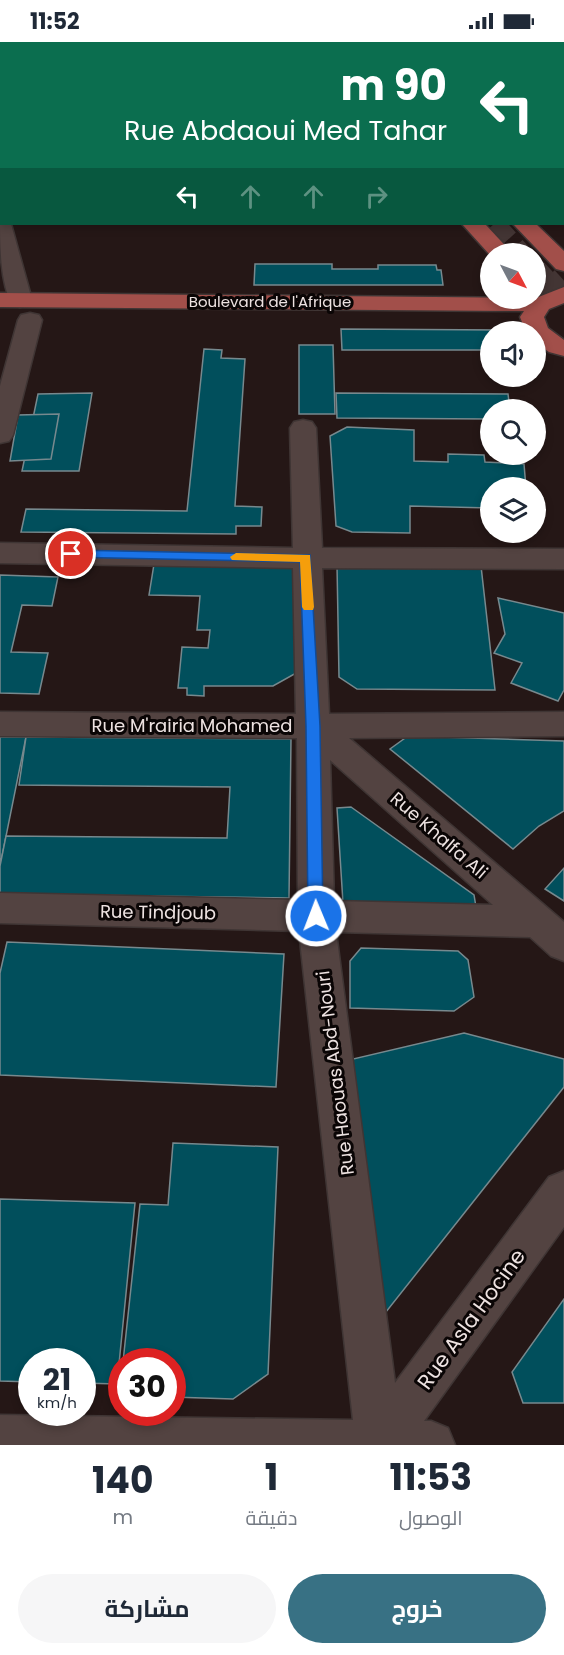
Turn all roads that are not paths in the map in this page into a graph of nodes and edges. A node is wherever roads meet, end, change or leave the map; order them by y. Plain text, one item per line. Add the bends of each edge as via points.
1 (0, 225) edge
2 (474, 225) edge
3 (525, 225) edge
4 (491, 243) edge
5 (564, 264) tunnel mouth
6 (480, 302) edge
7 (17, 306) edge
8 (544, 309) tunnel mouth
9 (0, 320) edge
10 (564, 349) edge
11 (303, 428) dead end
12 (0, 432) edge
13 (0, 553) edge
14 (306, 558) junction
15 (564, 559) edge
16 (564, 723) edge
17 (0, 724) edge
18 (313, 726) junction
19 (0, 908) edge
20 (316, 916) junction
21 (551, 934) edge
22 (564, 1192) edge
23 (0, 1439) edge
24 (379, 1444) edge
25 (431, 1445) edge

1 - 7 street
2 - 4 main road
3 - 5 main road
6 - 7 main road, Boulevard de l'Afrique
7 - 9 main road, Boulevard de l'Afrique
7 - 12 street
8 - 10 main road via 546,340
11 - 14 street, Rue Haouas Abd-Nouri
13 - 14 street
14 - 15 street
14 - 18 street, Rue Haouas Abd-Nouri
16 - 18 street, Rue M'rairia Mohamed
17 - 18 street, Rue M'rairia Mohamed
18 - 20 street, Rue Haouas Abd-Nouri
18 - 21 street, Rue Khalfa Ali
19 - 20 street, Rue Tindjoub
20 - 21 street, Rue Tindjoub
20 - 24 street, Rue Haouas Abd-Nouri
22 - 24 street, Rue Asla Hocine
23 - 24 street
24 - 25 street

